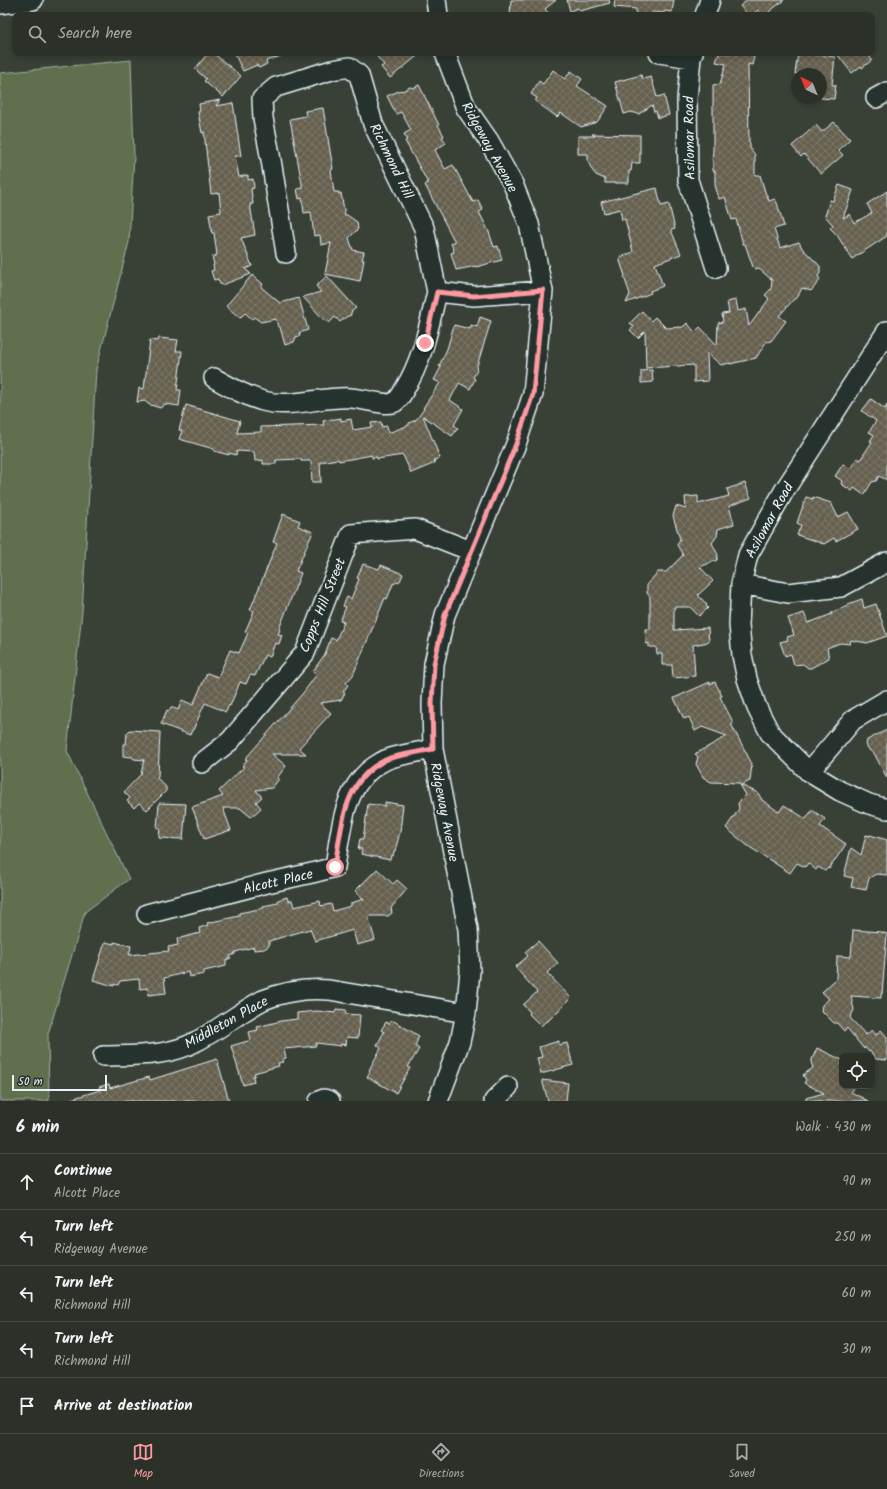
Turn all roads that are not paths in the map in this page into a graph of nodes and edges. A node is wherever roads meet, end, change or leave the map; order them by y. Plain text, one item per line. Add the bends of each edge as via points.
1 (34, 0) edge
2 (436, 0) edge
3 (710, 0) edge
4 (0, 4) edge
5 (438, 12) edge
6 (706, 12) edge
7 (446, 56) edge
8 (692, 56) edge
9 (286, 253) dead end
10 (716, 268) dead end
11 (543, 290) junction
12 (437, 292) junction
13 (887, 331) edge
14 (214, 378) dead end
15 (471, 552) junction
16 (887, 562) edge
17 (741, 584) junction
18 (887, 700) edge
19 (433, 749) junction
20 (202, 763) dead end
21 (809, 772) junction
22 (887, 809) edge
23 (147, 914) dead end
24 (466, 1013) junction
25 (103, 1056) dead end
26 (508, 1087) dead end
27 (319, 1101) edge
28 (330, 1101) edge
29 (438, 1101) edge
30 (494, 1101) edge

1 - 4 street
2 - 5 street
3 - 6 street
7 - 11 street, Ridgeway Avenue via 466,108 489,141 513,184 528,224
8 - 10 street, Asilomar Road via 687,99 688,180
9 - 12 street, Richmond Hill via 262,99 276,87 349,67 360,75 373,124 424,228
11 - 12 street via 474,296
11 - 15 street, Ridgeway Avenue via 533,394 516,444
12 - 14 street, Richmond Hill via 425,343 410,380 395,402 388,404 337,397 275,404 241,393
13 - 17 street, Asilomar Road via 766,522 748,555
15 - 19 street, Ridgeway Avenue via 445,615 434,664
15 - 20 street, Copps Hill Street via 415,529 351,534 305,653 230,741
16 - 17 street via 840,587 788,593
17 - 21 street, Asilomar Road via 739,625 742,655 750,686 770,733
18 - 21 street via 853,720
19 - 23 street, Alcott Place via 389,758 370,769 356,785 343,815 335,867
19 - 24 street, Ridgeway Avenue via 468,929 470,972
21 - 22 street, Asilomar Road via 869,804
24 - 25 street, Middleton Place via 329,990 298,991 263,1000 184,1046 146,1055
24 - 29 street, Ridgeway Avenue via 460,1042
26 - 30 street
27 - 28 street via 324,1098

